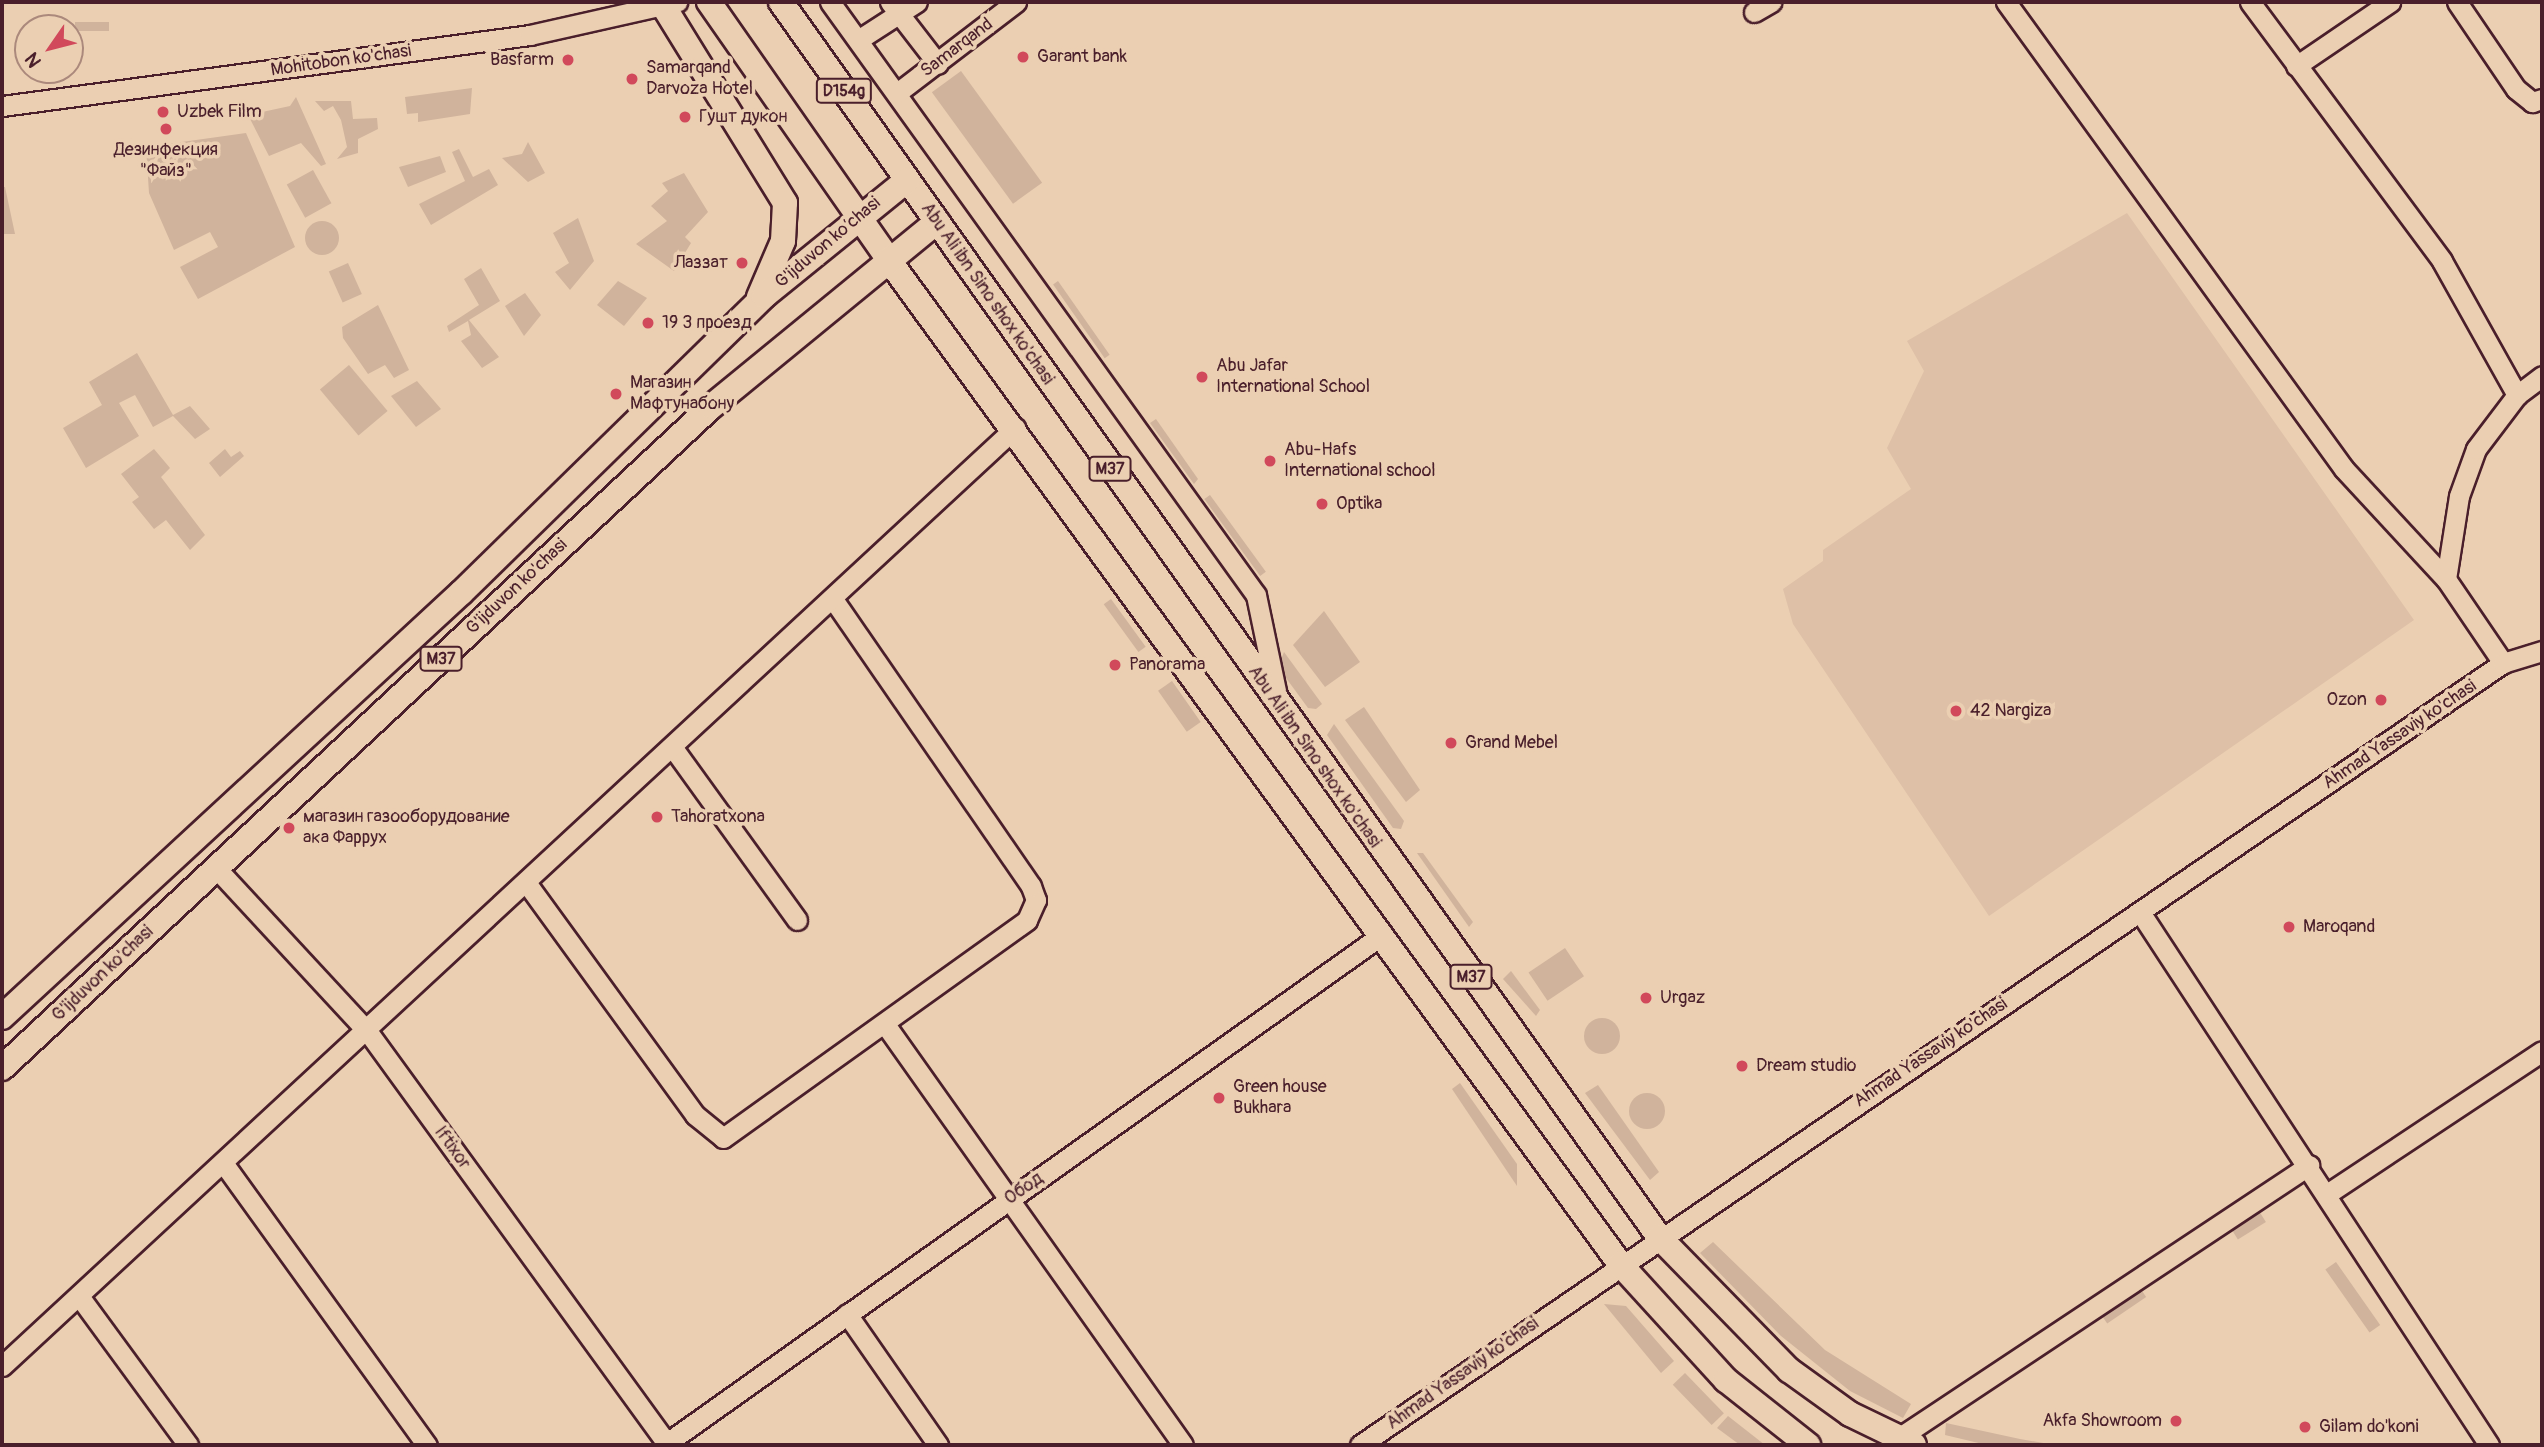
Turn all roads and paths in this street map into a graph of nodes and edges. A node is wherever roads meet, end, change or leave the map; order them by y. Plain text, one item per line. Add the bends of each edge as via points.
1 (709, 2) edge
2 (781, 2) edge
3 (831, 2) edge
4 (917, 2) edge
5 (1016, 2) edge
6 (1772, 2) edge
7 (2006, 2) edge
8 (2250, 2) edge
9 (2390, 2) edge
10 (2457, 2) edge
11 (667, 3) edge
12 (894, 8) edge
13 (1754, 12) dead end
14 (858, 40) junction
15 (937, 64) junction
16 (2297, 66) junction
17 (897, 93) junction
18 (2542, 99) edge
19 (2, 106) edge
20 (907, 180) junction
21 (857, 216) junction
22 (937, 222) junction
23 (888, 259) junction
24 (751, 309) junction
25 (2542, 376) edge
26 (2517, 395) junction
27 (1015, 428) junction
28 (2446, 579) junction
29 (834, 600) junction
30 (2542, 651) edge
31 (2503, 663) junction
32 (1283, 716) junction
33 (673, 748) junction
34 (216, 868) junction
35 (528, 885) junction
36 (2140, 912) junction
37 (797, 920) dead end
38 (1383, 934) junction
39 (2, 1017) edge
40 (887, 1027) junction
41 (368, 1032) junction
42 (2542, 1051) edge
43 (2, 1068) edge
44 (224, 1164) junction
45 (2309, 1165) junction
46 (2327, 1195) junction
47 (1009, 1199) junction
48 (1659, 1237) junction
49 (1620, 1264) junction
50 (79, 1296) junction
51 (847, 1314) junction
52 (2, 1366) edge
53 (1905, 1442) edge
54 (188, 1445) edge
55 (426, 1445) edge
56 (667, 1445) edge
57 (938, 1445) edge
58 (1184, 1445) edge
59 (1360, 1445) edge
60 (1808, 1445) edge
61 (2489, 1445) edge

1 - 21 main road
2 - 20 main road, Abu Ali ibn Sino shox ko'chasi / D154g
3 - 14 street
4 - 12 street
5 - 15 street, Samarqand
6 - 13 street
7 - 28 street via 2344,469
8 - 16 street
9 - 16 street
10 - 18 street via 2516,89 2532,102
11 - 19 street, Mohitobon ko'chasi via 516,37
11 - 24 main road via 785,203 783,241
12 - 14 street
12 - 15 street
14 - 17 street
15 - 17 street, Samarqand
16 - 26 street via 2442,261
17 - 32 street via 1256,595
20 - 21 main road, G'ijduvon ko‘chasi / M37
20 - 22 main road, Abu Ali ibn Sino shox ko'chasi / M37
21 - 23 main road, M37
21 - 24 main road, G'ijduvon ko‘chasi / M37
22 - 23 main road, M37
22 - 32 main road, Abu Ali ibn Sino shox ko'chasi / M37
23 - 27 main road, M37
23 - 34 main road, G'ijduvon ko'chasi / M37 via 712,406
24 - 39 main road, G'ijduvon ko'chasi / M37 via 463,592
25 - 26 street
26 - 28 street via 2469,465
27 - 29 street
27 - 38 main road, M37
28 - 31 street
29 - 33 street
29 - 40 street via 1036,900 1027,920
30 - 31 street, Ahmad Yassaviy ko'chasi
31 - 36 street, Ahmad Yassaviy ko'chasi
32 - 48 main road, Abu Ali ibn Sino shox ko'chasi / M37
33 - 35 street
33 - 37 street
34 - 41 street, Iftixor
34 - 43 main road, G'ijduvon ko'chasi / M37
35 - 40 street via 712,1135 723,1138
35 - 41 street
36 - 45 street
36 - 48 street, Ahmad Yassaviy ko'chasi
38 - 47 street, Обод
38 - 49 main road, M37
40 - 47 street
41 - 44 street
41 - 56 street, Iftixor
42 - 46 street
44 - 50 street
44 - 55 street
45 - 46 street
45 - 53 street
46 - 61 street
47 - 51 street, Обод
47 - 58 street
48 - 49 street, Ahmad Yassaviy ko'chasi
48 - 53 main road, Abu Ali ibn Sino shox ko'chasi / M37 via 1789,1370 1850,1414
49 - 59 street, Ahmad Yassaviy ko'chasi
49 - 60 main road, M37 via 1726,1380
50 - 52 street
50 - 54 street
51 - 56 street, Обод
51 - 57 street

